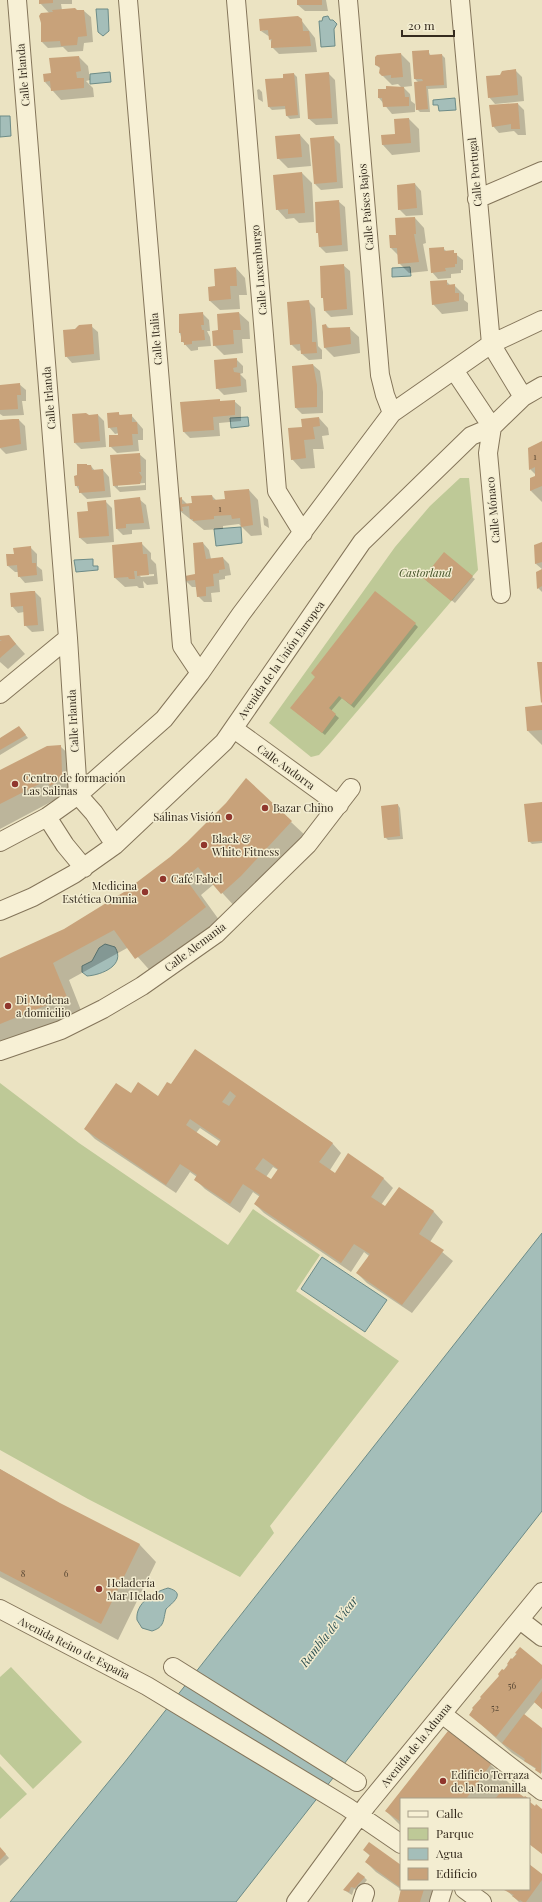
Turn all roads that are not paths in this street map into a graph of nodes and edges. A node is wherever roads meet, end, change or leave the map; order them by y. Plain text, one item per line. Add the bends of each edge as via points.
1 (17, 0) edge
2 (128, 0) edge
3 (236, 0) edge
4 (348, 0) edge
5 (460, 0) edge
6 (542, 171) edge
7 (477, 199) junction
8 (542, 320) edge
9 (491, 344) junction
10 (454, 370) junction
11 (542, 386) edge
12 (523, 397) junction
13 (392, 413) junction
14 (492, 427) junction
15 (303, 533) junction
16 (501, 594) dead end
17 (68, 638) junction
18 (200, 673) junction
19 (0, 694) edge
20 (234, 729) junction
21 (351, 788) dead end
22 (78, 795) junction
23 (339, 805) junction
24 (47, 818) junction
25 (0, 842) edge
26 (115, 845) junction
27 (84, 868) junction
28 (0, 911) edge
29 (0, 1051) edge
30 (542, 1592) edge
31 (0, 1610) edge
32 (520, 1620) junction
33 (542, 1638) edge
34 (173, 1667) dead end
35 (442, 1714) junction
36 (357, 1782) dead end
37 (542, 1791) edge
38 (360, 1816) junction
39 (400, 1843) edge
40 (443, 1890) edge
41 (465, 1890) edge
42 (296, 1902) edge
43 (439, 1902) edge
44 (482, 1902) edge

1 - 17 street, Calle Irlanda
2 - 18 street, Calle Italia via 182,646
3 - 15 street, Calle Luxemburgo via 277,491
4 - 13 street, Calle Países Bajos via 380,375
5 - 7 street, Calle Portugal
6 - 7 street
7 - 9 street, Calle Portugal
8 - 9 street
9 - 10 street
9 - 12 street
10 - 13 street
10 - 14 street
11 - 12 street, Avenida de la Unión Europea
12 - 14 street, Avenida de la Unión Europea
13 - 15 street
14 - 16 street, Calle Mónaco via 488,453
14 - 20 street, Avenida de la Unión Europea via 471,436 362,542
15 - 18 street
17 - 19 street
17 - 22 street, Calle Irlanda
18 - 22 street via 164,719
20 - 23 street, Calle Andorra
20 - 26 street, Avenida de la Unión Europea via 224,742
21 - 23 street, Calle Alemania
22 - 24 street
22 - 26 street via 94,813
23 - 29 street, Calle Alemania via 308,844 216,934 142,986 103,1009 61,1030
24 - 25 street
24 - 27 street via 64,845
26 - 27 street, Avenida de la Unión Europea
27 - 28 street, Avenida de la Unión Europea via 33,897
30 - 32 street, Avenida de la Aduana
31 - 38 street, Avenida Reino de España via 147,1686
32 - 33 street
32 - 35 street, Avenida de la Aduana
34 - 36 street
35 - 37 street
35 - 38 street, Avenida de la Aduana
38 - 39 street, Avenida Reino de España
38 - 42 street, Avenida de la Aduana
40 - 43 street
41 - 44 street

